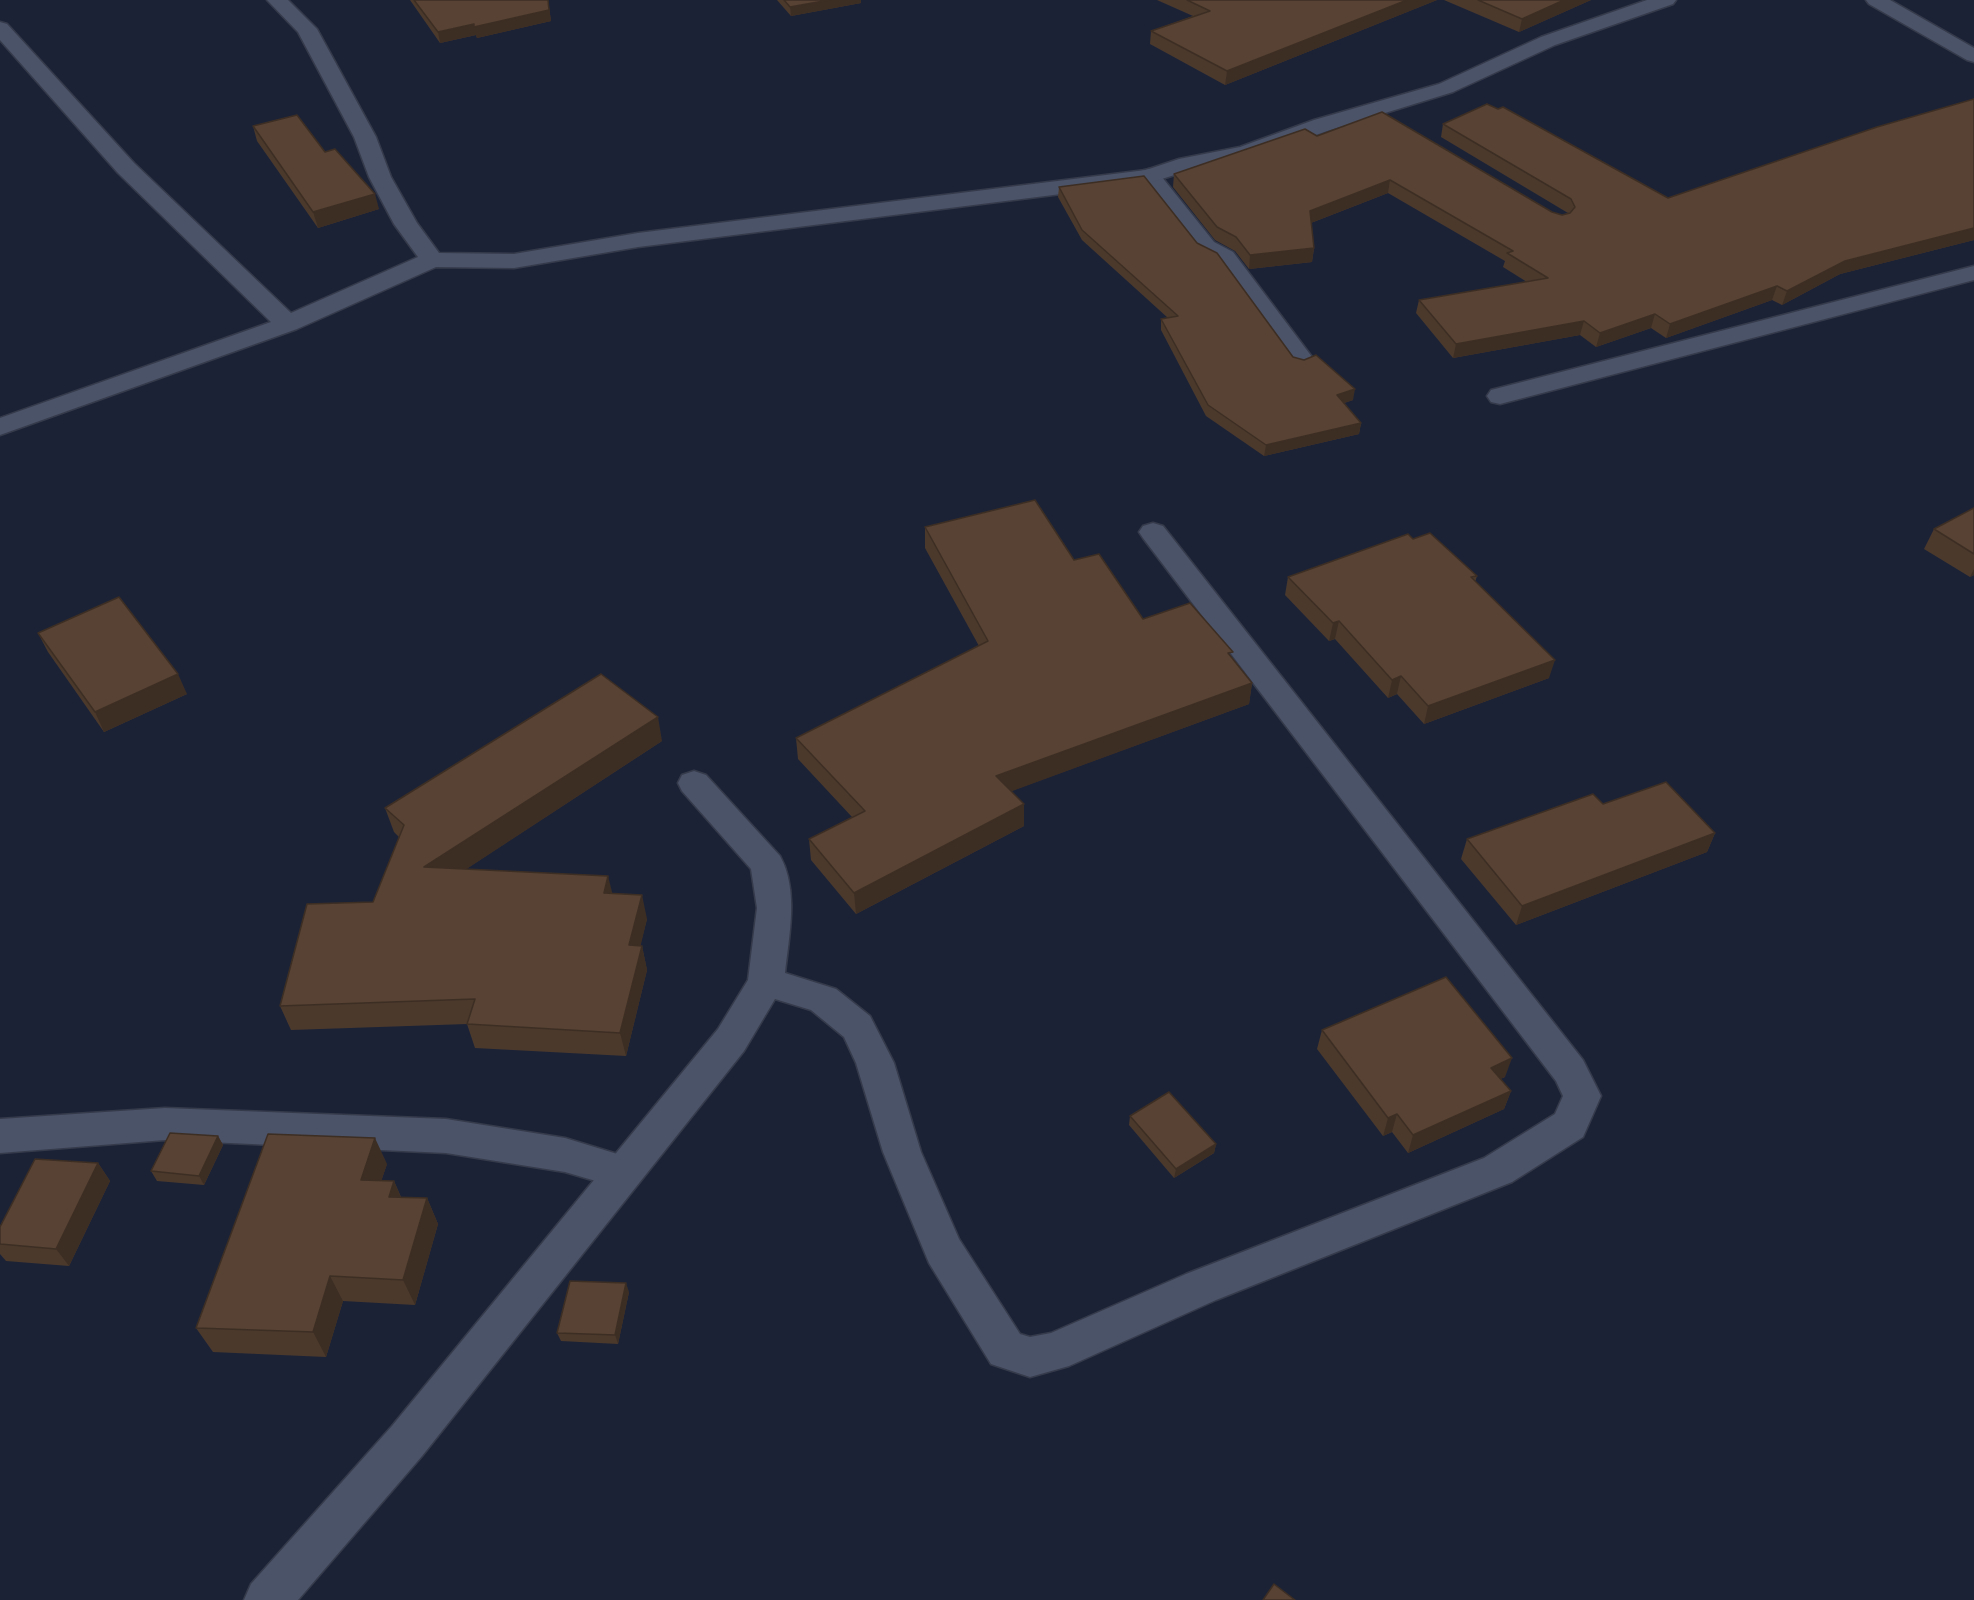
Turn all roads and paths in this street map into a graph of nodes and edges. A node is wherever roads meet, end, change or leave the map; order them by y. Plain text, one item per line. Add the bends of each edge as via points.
1 (277, 0) edge
2 (1666, 0) edge
3 (1876, 0) edge
4 (0, 28) edge
5 (1974, 56) edge
6 (1376, 111) junction
7 (1396, 123) edge
8 (1149, 176) junction
9 (432, 260) junction
10 (1974, 273) edge
11 (288, 324) junction
12 (1302, 361) edge
13 (1500, 396) dead end
14 (0, 427) edge
15 (1153, 532) dead end
16 (694, 783) dead end
17 (766, 982) junction
18 (0, 1136) edge
19 (623, 1172) junction
20 (267, 1600) edge

1 - 9 street via 307,29 365,137 380,177
2 - 6 street via 1548,42 1446,88
3 - 5 street
4 - 11 street via 126,168
6 - 7 street
6 - 8 street via 1246,152
8 - 9 street via 638,240 514,261
8 - 12 street via 1206,247 1225,257
9 - 11 street
10 - 13 street
11 - 14 street
15 - 17 street via 1570,1071 1582,1096 1569,1125 1498,1170 1201,1287 1054,1352 1029,1358 1006,1350 943,1250 902,1152 875,1063 857,1027 824,999
16 - 17 street via 768,865 774,908
17 - 19 street via 731,1040
18 - 19 street via 165,1124 446,1136 565,1155
19 - 20 street via 407,1441

